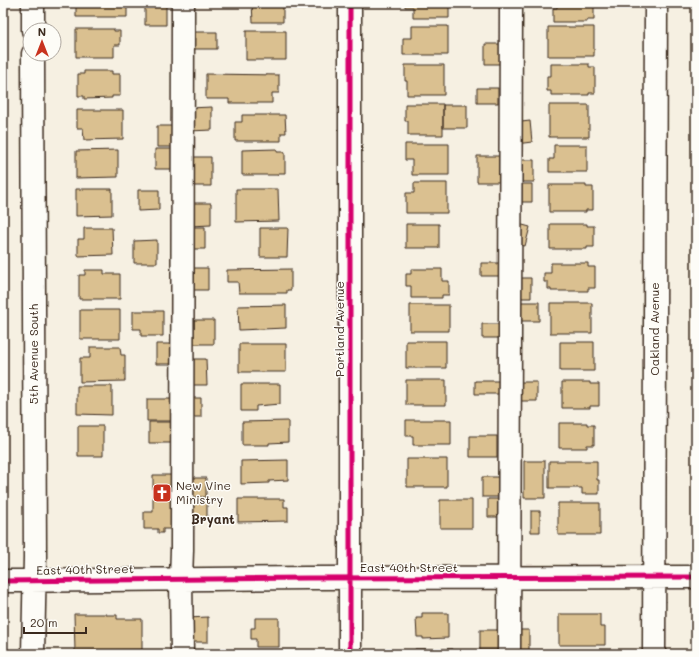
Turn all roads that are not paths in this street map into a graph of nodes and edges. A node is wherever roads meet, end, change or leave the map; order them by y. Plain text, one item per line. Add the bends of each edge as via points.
1 (33, 3) edge
2 (183, 3) edge
3 (350, 3) edge
4 (511, 3) edge
5 (656, 3) edge
6 (33, 22) edge
7 (33, 62) edge
8 (655, 577) junction
9 (696, 577) edge
10 (350, 578) junction
11 (509, 578) junction
12 (181, 579) junction
13 (3, 580) edge
14 (34, 581) junction
15 (33, 654) edge
16 (182, 654) edge
17 (350, 654) edge
18 (509, 654) edge
19 (654, 654) edge

1 - 6 street
2 - 12 street
3 - 10 street, Portland Avenue
4 - 11 street
5 - 8 street, Oakland Avenue
7 - 14 street, 5th Avenue South
8 - 9 street, East 40th Street
8 - 11 street, East 40th Street
8 - 19 street, Oakland Avenue
10 - 11 street, East 40th Street
10 - 12 street, East 40th Street
10 - 17 street, Portland Avenue
11 - 18 street
12 - 14 street, East 40th Street
12 - 16 street
13 - 14 street, East 40th Street
14 - 15 street, 5th Avenue South

